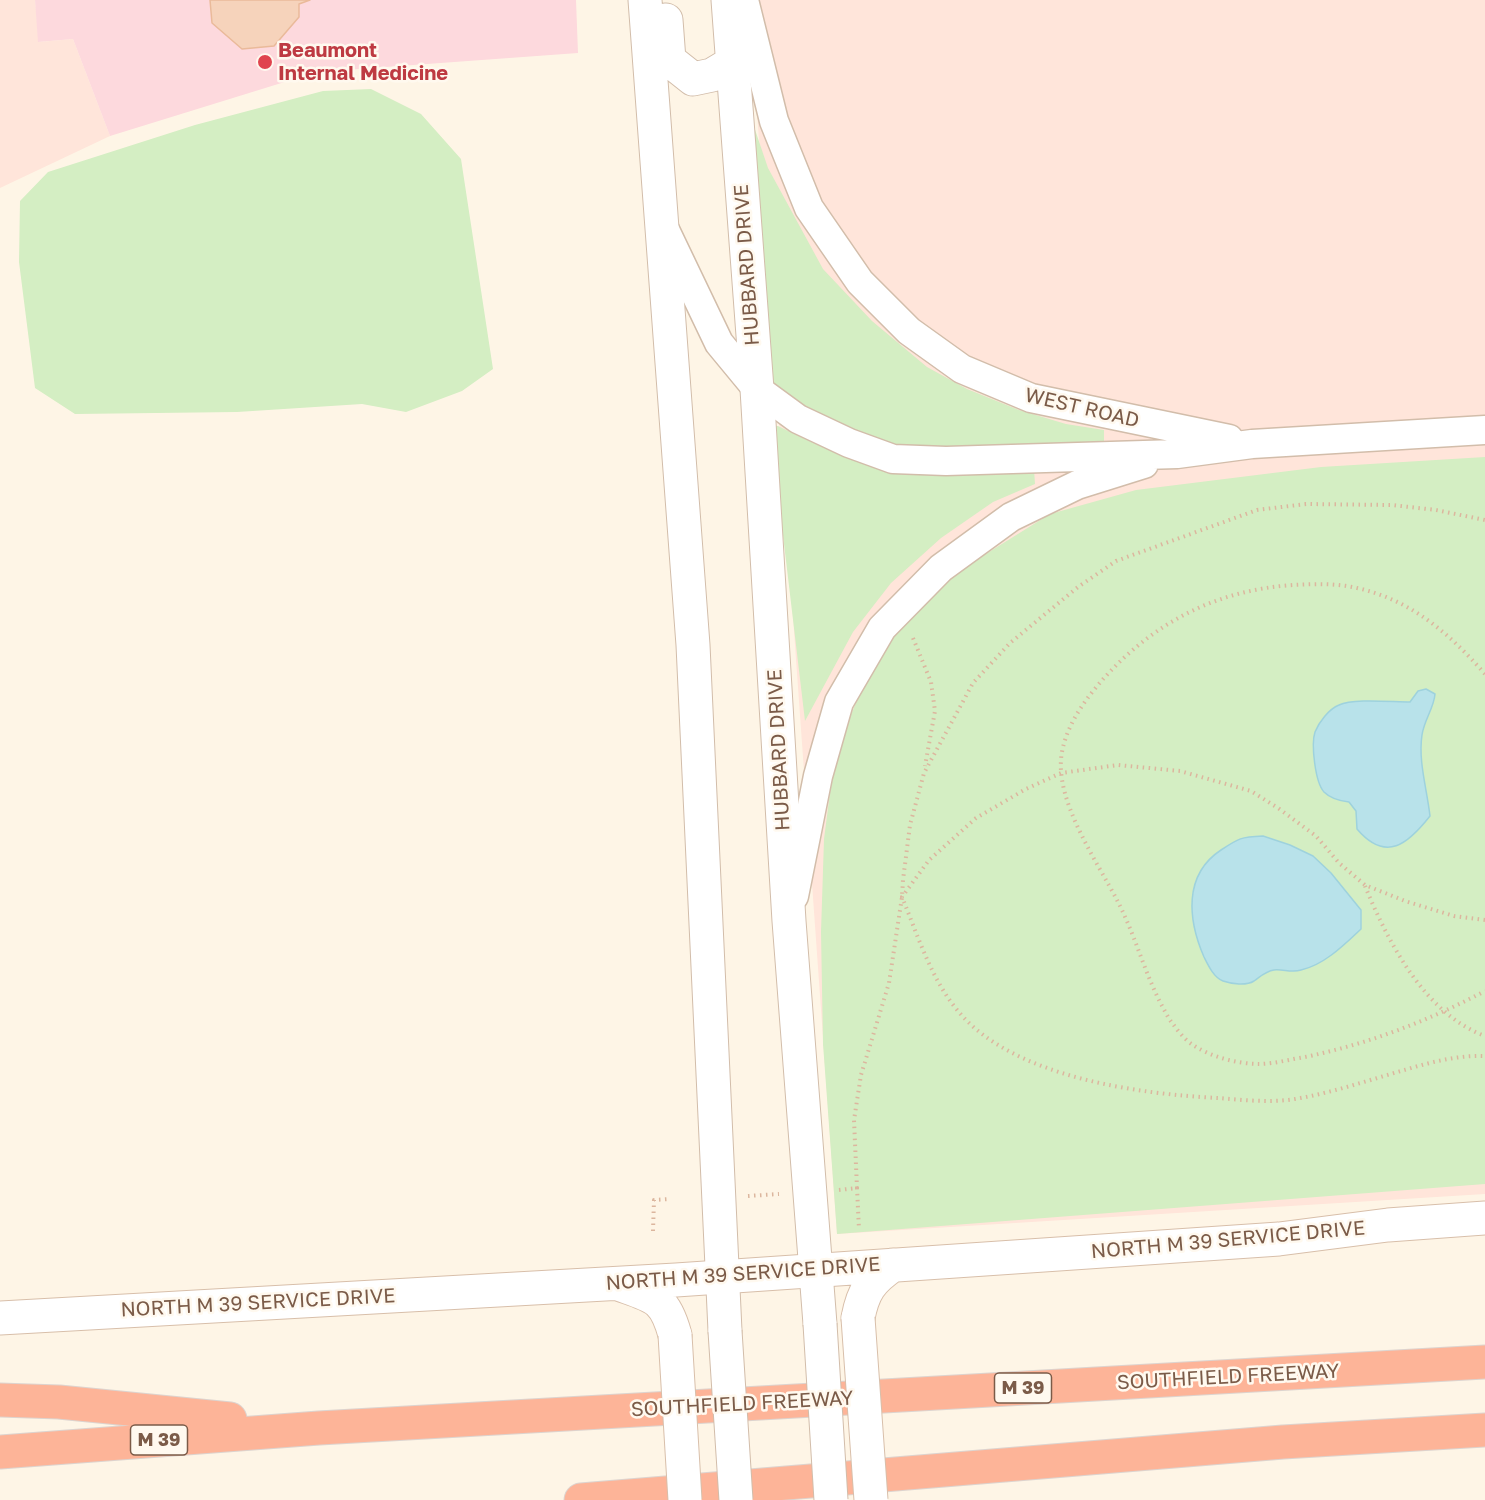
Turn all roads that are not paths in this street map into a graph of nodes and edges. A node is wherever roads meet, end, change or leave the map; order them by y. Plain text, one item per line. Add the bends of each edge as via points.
1 (645, 0) edge
2 (664, 0) edge
3 (728, 0) edge
4 (744, 0) edge
5 (732, 63) junction
6 (661, 221) junction
7 (757, 389) junction
8 (1485, 430) edge
9 (1252, 444) junction
10 (1177, 454) junction
11 (789, 921) junction
12 (1485, 1218) edge
13 (893, 1265) junction
14 (816, 1270) junction
15 (721, 1277) junction
16 (614, 1282) junction
17 (0, 1309) edge
18 (48, 1314) junction
19 (0, 1318) edge
20 (1485, 1362) edge
21 (0, 1400) edge
22 (319, 1428) junction
23 (1485, 1430) edge
24 (0, 1452) edge
25 (581, 1500) edge
26 (686, 1500) edge
27 (736, 1500) edge
28 (831, 1500) edge
29 (871, 1500) edge

1 - 6 street
2 - 5 street via 669,60 693,79 712,75
3 - 5 street, HUBBARD DRIVE
4 - 9 street, WEST ROAD via 774,121 809,208 860,282 909,331 962,369 1031,398
5 - 7 street, HUBBARD DRIVE
6 - 7 street, WEST ROAD via 719,343
6 - 15 street via 693,645
7 - 10 street, WEST ROAD via 798,418 893,459
7 - 11 street, HUBBARD DRIVE
8 - 9 street, WEST ROAD
9 - 10 street, WEST ROAD
10 - 11 street, WEST ROAD via 1077,485 1011,517 941,568 882,628 839,702 818,776
11 - 14 street, HUBBARD DRIVE
12 - 13 street, NORTH M 39 SERVICE DRIVE via 1279,1239
13 - 14 street, NORTH M 39 SERVICE DRIVE
13 - 29 street, bridge via 876,1276 866,1290 858,1318
14 - 15 street, NORTH M 39 SERVICE DRIVE
14 - 28 street, HUBBARD DRIVE, bridge
15 - 16 street, NORTH M 39 SERVICE DRIVE
15 - 27 street, bridge
16 - 18 street, NORTH M 39 SERVICE DRIVE
16 - 26 street, bridge via 654,1297 669,1313 675,1335
17 - 18 street
18 - 19 street, NORTH M 39 SERVICE DRIVE
20 - 22 highway, SOUTHFIELD FREEWAY / M 39
21 - 22 highway via 59,1402
22 - 24 highway, SOUTHFIELD FREEWAY / M 39
23 - 25 highway via 1283,1442

